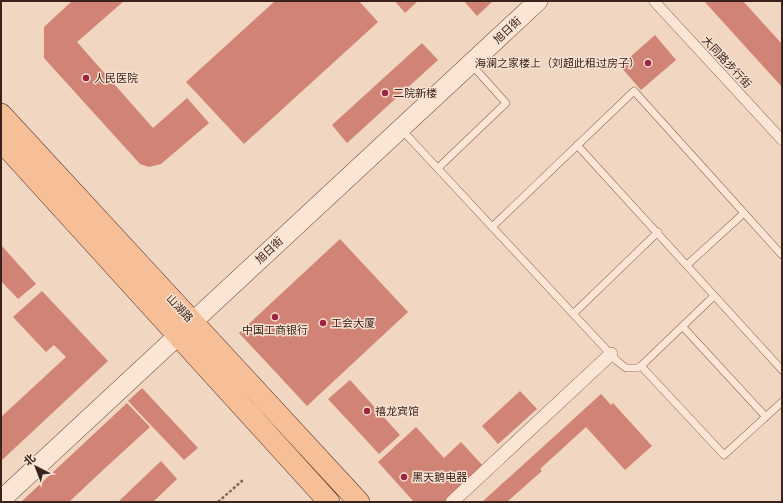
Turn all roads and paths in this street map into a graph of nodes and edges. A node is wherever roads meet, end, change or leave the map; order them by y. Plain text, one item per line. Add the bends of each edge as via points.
1 (538, 1) edge
2 (654, 1) edge
3 (471, 64) junction
4 (1, 114) edge
5 (401, 128) junction
6 (782, 140) edge
7 (1, 141) edge
8 (577, 146) junction
9 (438, 168) junction
10 (744, 213) junction
11 (492, 227) junction
12 (658, 232) junction
13 (782, 255) edge
14 (687, 266) junction
15 (714, 296) junction
16 (573, 314) junction
17 (682, 327) junction
18 (186, 328) junction
19 (610, 354) junction
20 (641, 366) junction
21 (782, 370) edge
22 (782, 402) edge
23 (766, 417) junction
24 (243, 480) dead end
25 (1, 500) edge
26 (218, 502) edge
27 (329, 502) edge
28 (359, 502) edge
29 (452, 502) edge

1 - 3 main road, 旭日街
2 - 6 street, 大同路步行街
3 - 5 main road, 旭日街
3 - 9 lane via 506,103
4 - 18 main road, 山湖路
5 - 9 lane
5 - 18 main road, 旭日街
7 - 18 main road, 山湖路
8 - 10 lane via 634,91
8 - 11 lane
8 - 12 lane
9 - 11 lane
10 - 13 lane
10 - 14 lane
11 - 16 lane
12 - 14 lane
12 - 16 lane
14 - 15 lane
15 - 17 lane
15 - 21 lane
16 - 19 lane
17 - 20 lane
17 - 23 lane
18 - 25 main road, 旭日街
18 - 27 main road, 山湖路
18 - 28 main road, 山湖路
19 - 20 lane via 626,368
19 - 29 street
20 - 23 lane via 724,455
22 - 23 lane
24 - 26 path

